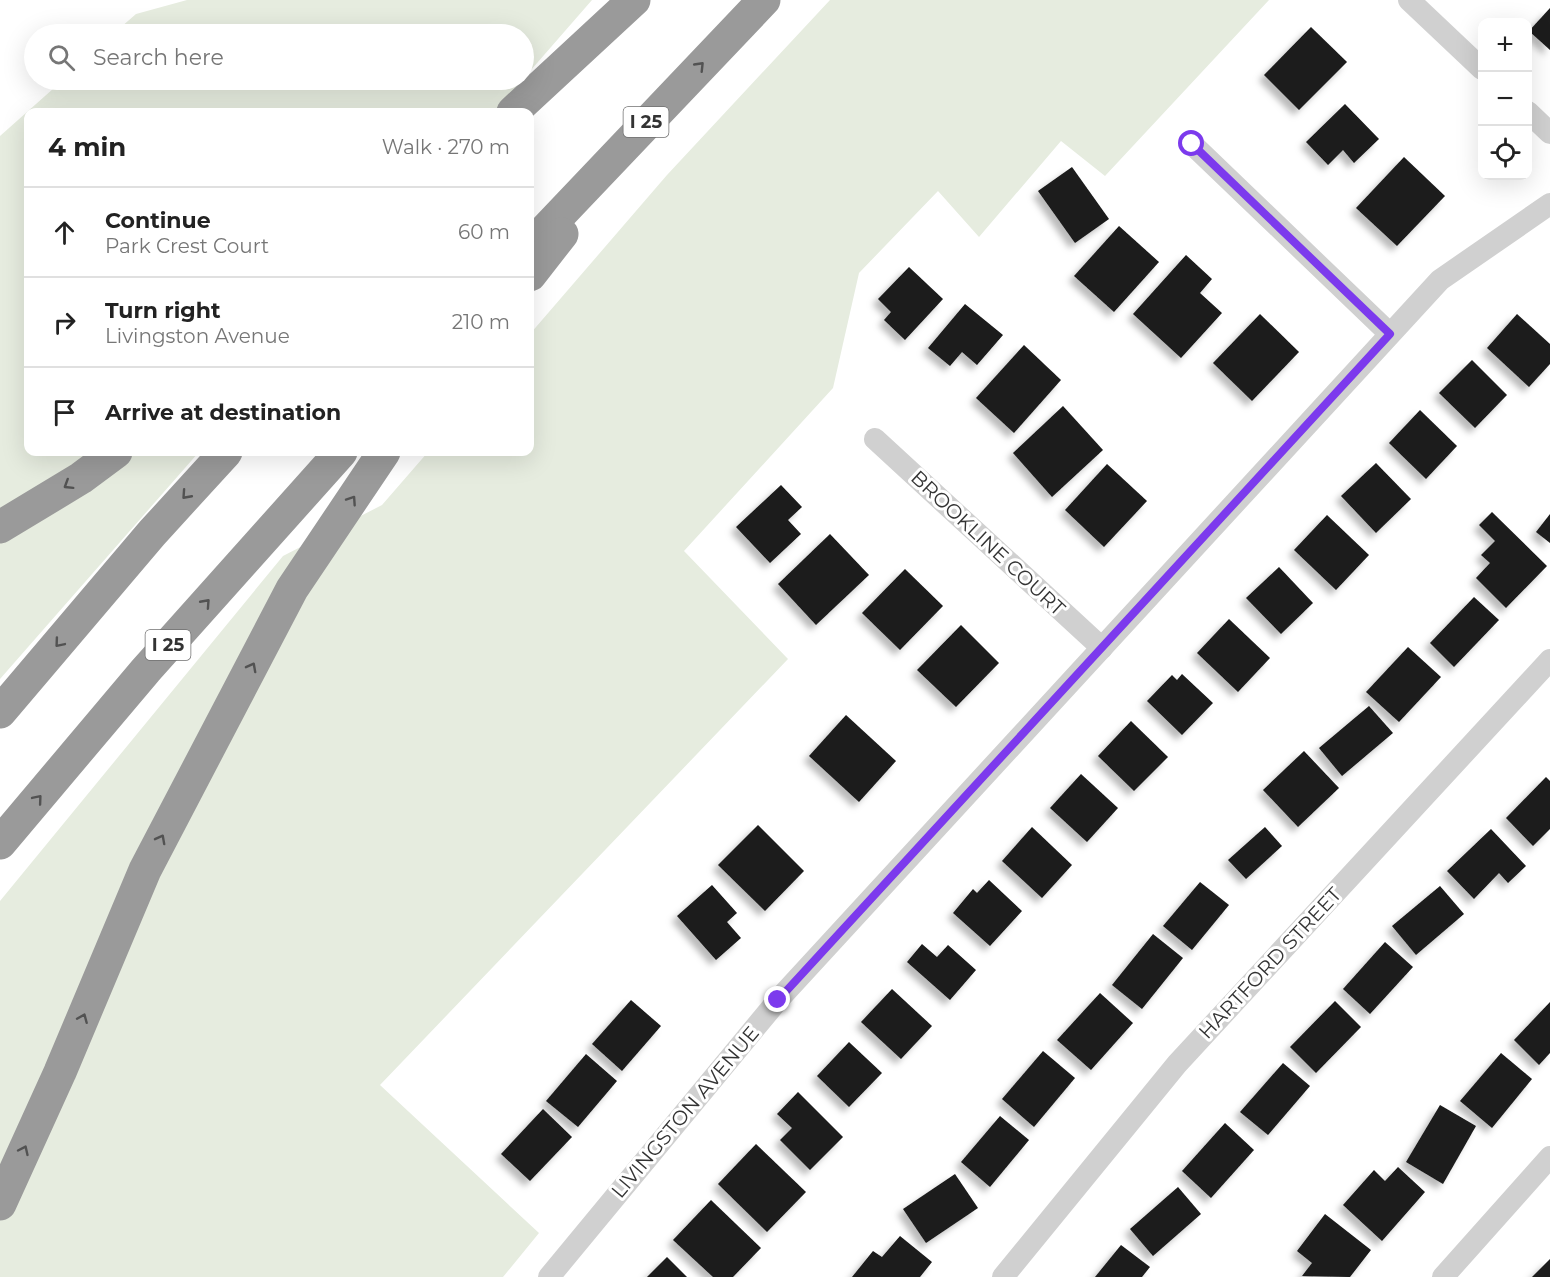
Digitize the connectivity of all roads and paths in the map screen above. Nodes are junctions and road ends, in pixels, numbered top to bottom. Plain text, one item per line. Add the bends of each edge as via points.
1 (635, 0) edge
2 (764, 0) edge
3 (1409, 0) edge
4 (1478, 65) edge
5 (669, 99) junction
6 (517, 108) edge
7 (534, 112) edge
8 (1532, 117) edge
9 (1550, 133) edge
10 (1192, 144) dead end
11 (1550, 204) edge
12 (534, 242) edge
13 (534, 269) edge
14 (1390, 334) junction
15 (875, 439) dead end
16 (111, 456) edge
17 (222, 456) edge
18 (337, 456) edge
19 (381, 456) edge
20 (0, 527) edge
21 (1102, 648) junction
22 (1550, 660) edge
23 (0, 712) edge
24 (0, 843) edge
25 (1550, 1157) edge
26 (0, 1204) edge
27 (549, 1277) edge
28 (1003, 1277) edge
29 (1443, 1277) edge

1 - 6 highway
1 - 7 highway
5 -> 2 highway, I 25
3 - 4 street
5 - 12 highway, I 25
5 - 13 highway
8 - 9 street
10 - 14 street
11 - 14 street, LIVINGSTON AVENUE via 1440,280
14 - 21 street, LIVINGSTON AVENUE
15 - 21 street, BROOKLINE COURT
16 -> 20 highway
17 -> 23 highway
24 -> 18 highway, I 25 via 146,670
26 -> 19 highway via 145,870 292,589
21 - 27 street, LIVINGSTON AVENUE via 778,1000
22 - 28 street, HARTFORD STREET via 1176,1064
25 - 29 street

